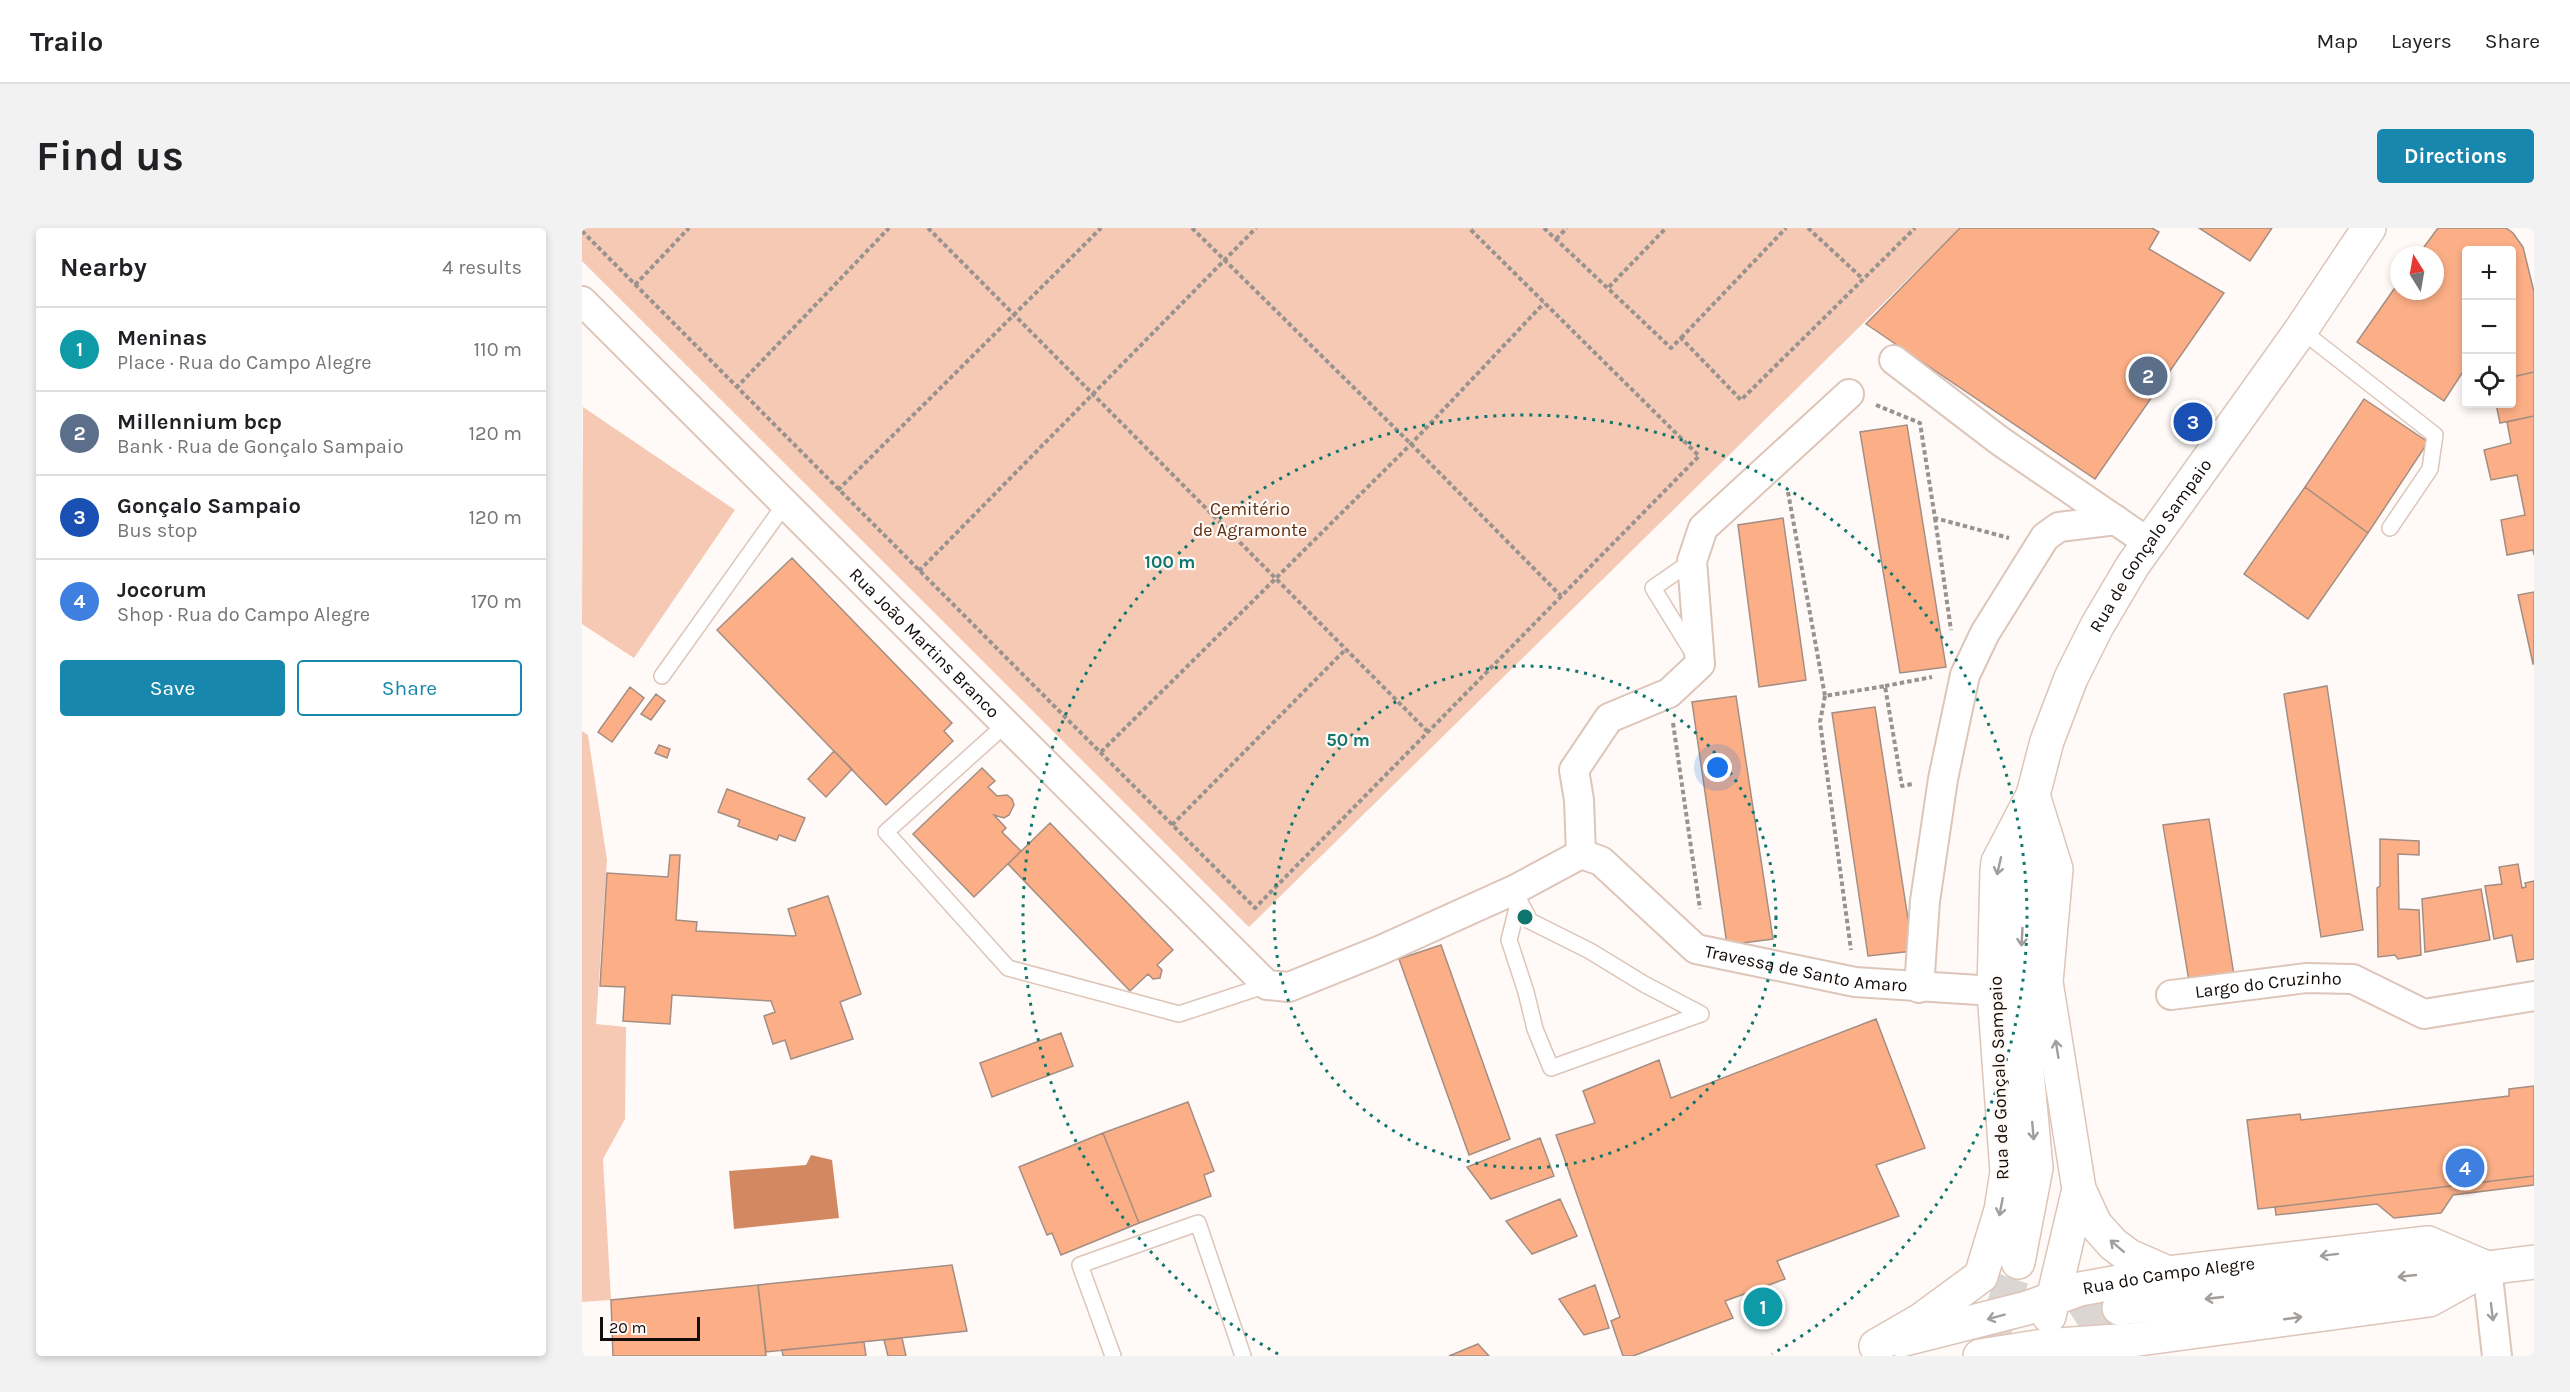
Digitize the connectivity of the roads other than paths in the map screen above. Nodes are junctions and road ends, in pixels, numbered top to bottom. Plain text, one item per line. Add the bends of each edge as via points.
1 (2369, 228) edge
2 (582, 301) edge
3 (2301, 330) junction
4 (1894, 360) dead end
5 (1849, 394) road end
6 (785, 504) junction
7 (2116, 520) junction
8 (2390, 528) dead end
9 (2149, 543) junction
10 (1692, 561) junction
11 (1700, 664) junction
12 (662, 676) dead end
13 (1006, 724) junction
14 (2033, 795) junction
15 (1581, 854) junction
16 (1517, 894) junction
17 (1267, 985) junction
18 (1919, 987) junction
19 (1994, 991) junction
20 (2171, 995) dead end
21 (2534, 996) edge
22 (2079, 1189) junction
23 (2018, 1262) tunnel mouth
24 (2534, 1262) edge
25 (2487, 1268) junction
26 (2168, 1273) junction
27 (2052, 1301) junction
28 (2119, 1308) tunnel mouth
29 (2131, 1340) junction
30 (1866, 1351) edge
31 (2043, 1351) edge
32 (1113, 1356) edge
33 (1243, 1356) edge
34 (1980, 1356) edge
35 (2095, 1356) edge
36 (2497, 1356) edge

1 - 3 main road, Rua de Gonçalo Sampaio
2 - 6 street, Rua João Martins Branco
3 - 8 lane via 2435,435 2430,469
3 - 9 main road, Rua de Gonçalo Sampaio
4 - 7 street via 2000,441
5 - 10 street via 1703,528
6 - 12 lane
6 - 13 street, Rua João Martins Branco
7 - 9 street
7 - 18 street via 2059,527 2045,537 1985,633 1965,675 1943,779 1925,901
9 - 14 main road, Rua de Gonçalo Sampaio via 2097,626 2071,678 2047,741
10 - 11 street
10 - 11 lane via 1653,588
11 - 15 street via 1670,693 1609,718 1574,770 1580,800
13 - 17 street, Rua João Martins Branco
13 - 17 lane via 886,832 1008,968 1179,1014
14 -> 19 main road, Rua de Gonçalo Sampaio via 1998,862
22 -> 14 main road via 2046,982 2056,869
14 -> 23 main road via 2019,985 2036,1168
15 - 16 street
15 - 18 street, Travessa de Santo Amaro via 1601,861 1696,949 1855,982
16 - 16 lane via 1509,940 1535,1029 1551,1068 1701,1014 1530,921
16 - 17 street via 1289,987
18 - 19 street, Travessa de Santo Amaro
19 -> 30 main road, Rua de Gonçalo Sampaio via 2007,1172 1988,1260 1981,1275 1921,1320
20 - 21 street, Largo do Cruzinho via 2306,978 2353,979 2424,1014
26 -> 22 main road via 2129,1256 2113,1244 2095,1224
22 - 27 main road
24 - 25 main road
25 -> 26 main road, Rua do Campo Alegre via 2428,1243
25 -> 28 main road
29 -> 25 main road via 2429,1300
25 -> 36 street
26 - 27 main road, Rua do Campo Alegre via 2080,1289
27 -> 30 main road, Rua do Campo Alegre
27 - 31 main road
29 - 31 main road
29 - 35 main road
31 - 34 main road
32 - 33 lane via 1080,1265 1198,1223

